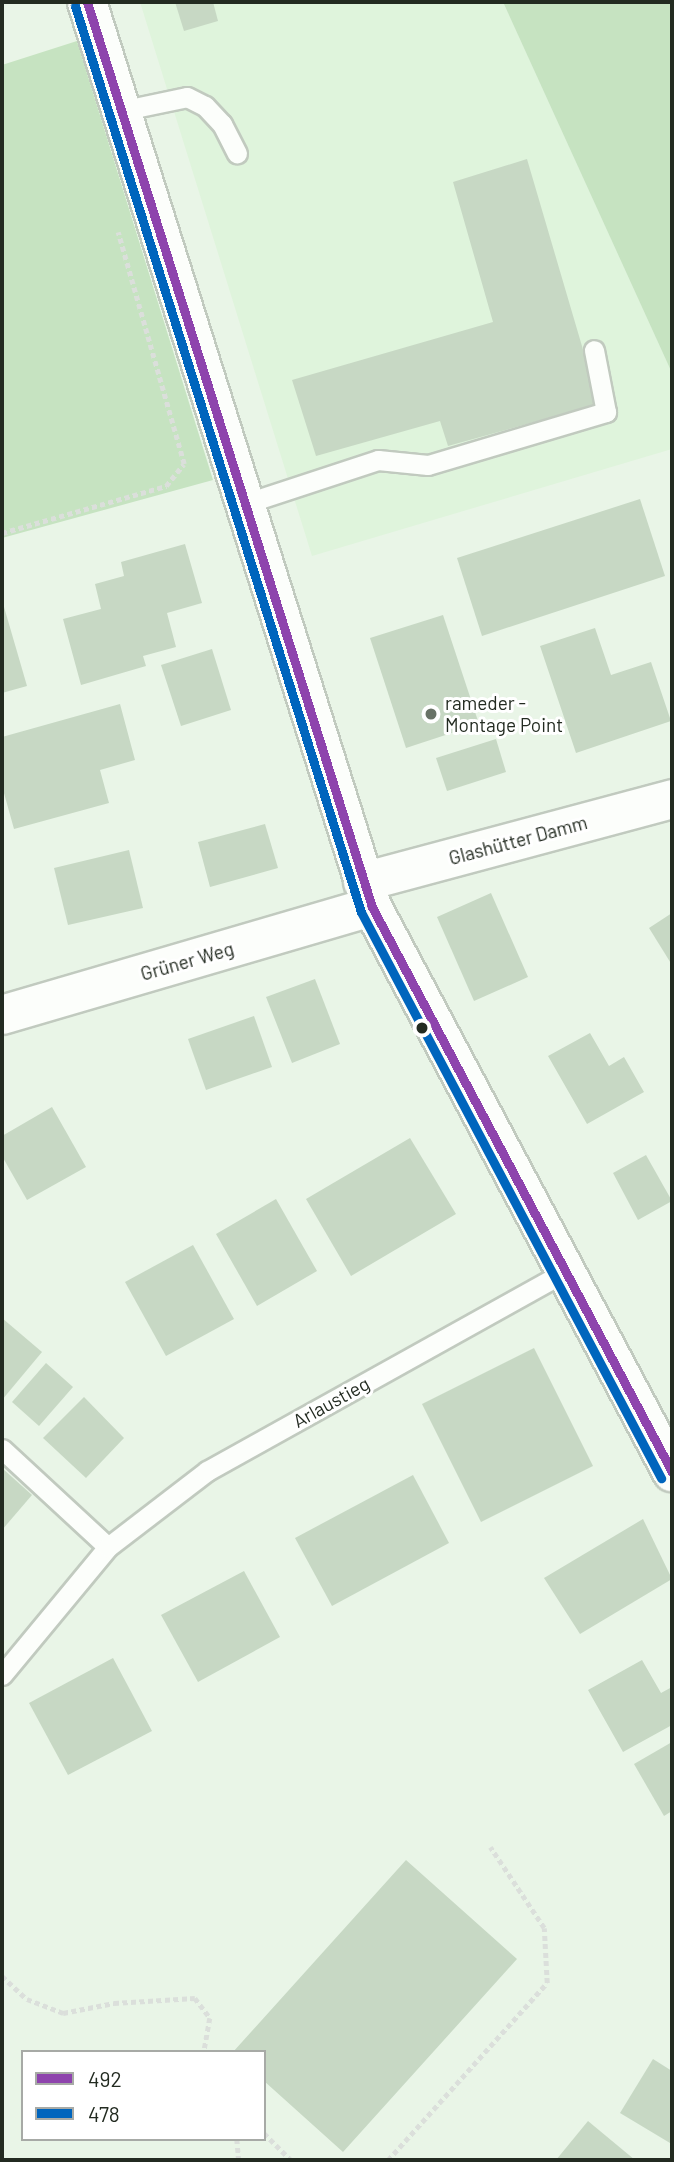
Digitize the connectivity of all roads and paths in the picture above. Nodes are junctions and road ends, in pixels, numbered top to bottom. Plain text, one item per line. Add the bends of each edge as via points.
1 (88, 2) edge
2 (120, 111) junction
3 (237, 153) dead end
4 (115, 222) dead end
5 (594, 350) dead end
6 (244, 504) junction
7 (2, 533) edge
8 (672, 799) edge
9 (368, 894) junction
10 (2, 1015) edge
11 (564, 1272) junction
12 (2, 1449) edge
13 (672, 1472) edge
14 (108, 1547) junction
15 (2, 1675) edge
16 (491, 1847) dead end
17 (2, 1976) edge
18 (204, 2050) edge
19 (266, 2135) edge
20 (237, 2141) edge
21 (239, 2160) edge
22 (292, 2160) edge
23 (388, 2160) edge

1 - 2 street
2 - 3 lane via 187,97 205,106 222,124
2 - 6 street
4 - 7 path via 184,464 166,486
5 - 6 lane via 606,412 428,465 378,460
6 - 9 street
8 - 9 street, Glashütter Damm
9 - 10 street, Grüner Weg
9 - 11 street
11 - 13 street
11 - 14 lane, Arlaustieg via 207,1471
12 - 14 lane
14 - 15 lane, Arlaustieg
16 - 23 path via 544,1928 547,1983
17 - 18 path via 27,1999 63,2014 114,2003 195,1998 210,2018
19 - 22 path
20 - 21 path

